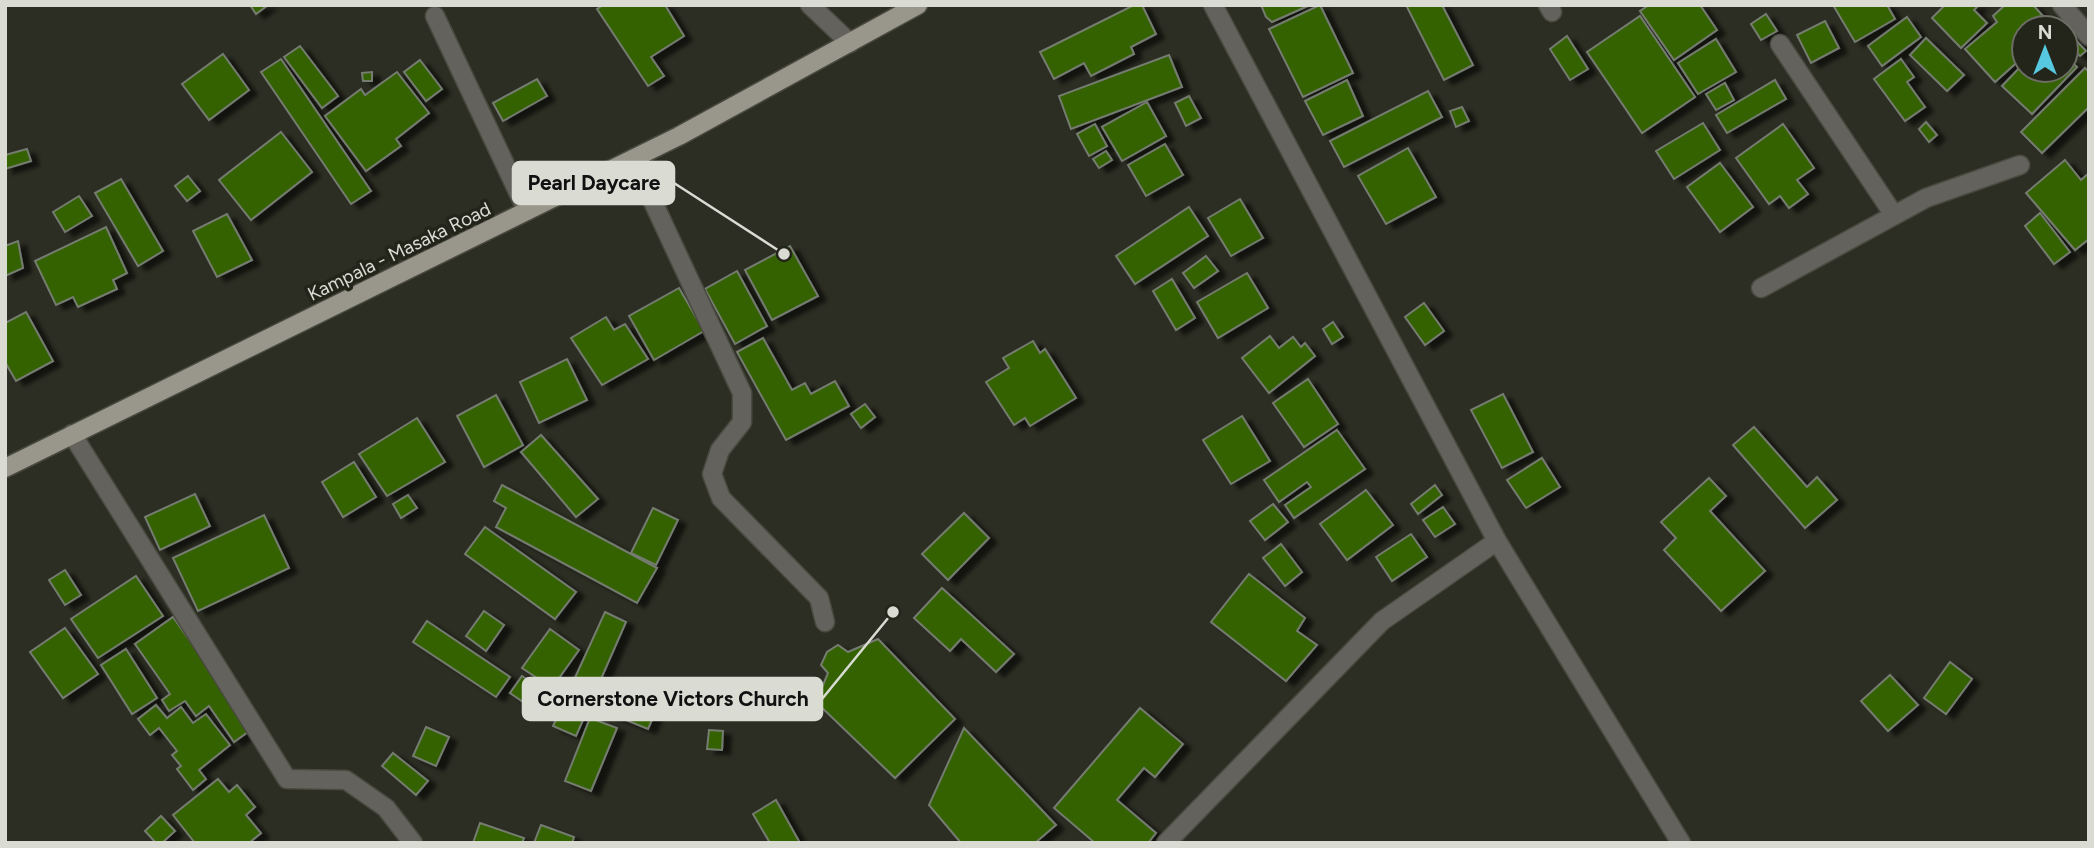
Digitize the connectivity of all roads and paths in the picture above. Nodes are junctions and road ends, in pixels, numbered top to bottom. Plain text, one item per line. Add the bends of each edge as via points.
1 (810, 5) edge
2 (918, 5) edge
3 (1213, 5) edge
4 (2062, 5) edge
5 (435, 16) dead end
6 (2089, 36) edge
7 (850, 43) junction
8 (1780, 44) dead end
9 (633, 159) junction
10 (2020, 165) dead end
11 (527, 211) junction
12 (1894, 215) junction
13 (1760, 288) dead end
14 (72, 434) junction
15 (5, 468) edge
16 (1497, 541) junction
17 (825, 622) dead end
18 (413, 843) edge
19 (1166, 843) edge
20 (1681, 843) edge

1 - 7 street
2 - 7 main road, Kampala - Masaka Road
3 - 16 street
4 - 6 street
5 - 11 street
7 - 9 main road, Kampala - Masaka Road
8 - 12 street
9 - 11 main road, Kampala - Masaka Road
9 - 17 street via 742,393 742,422 720,450 712,474 720,498 819,598
10 - 12 street via 1926,198
11 - 14 main road, Kampala - Masaka Road
12 - 13 street
14 - 15 main road, Kampala - Masaka Road
14 - 18 street via 287,779 346,780 386,808
16 - 19 street via 1382,621
16 - 20 street

